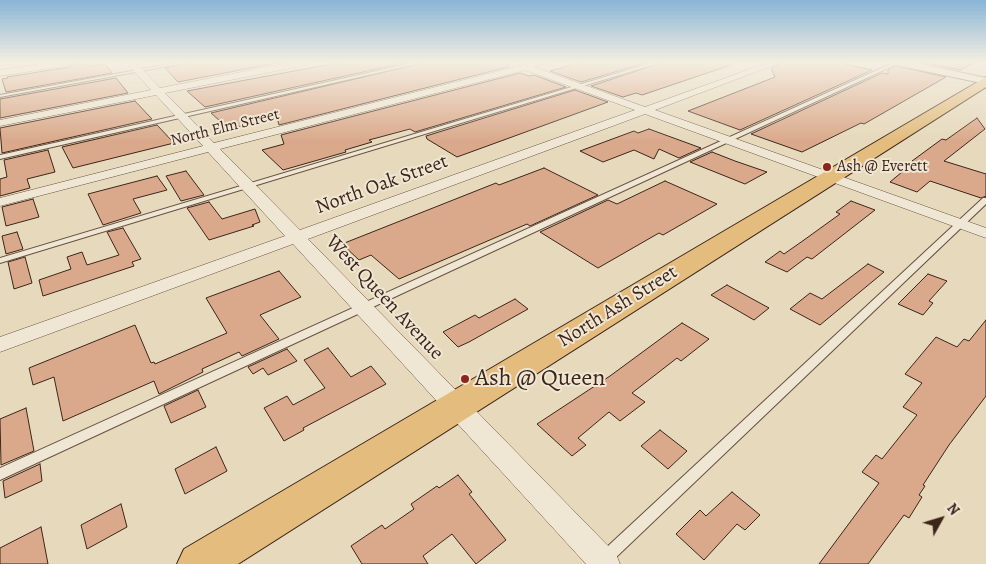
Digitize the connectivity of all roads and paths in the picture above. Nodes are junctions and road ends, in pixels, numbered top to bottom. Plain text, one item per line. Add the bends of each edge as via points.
1 (34, 88) edge
2 (156, 88) edge
3 (173, 88) edge
4 (305, 88) edge
5 (443, 88) edge
6 (572, 88) edge
7 (587, 88) edge
8 (707, 88) edge
9 (841, 88) edge
10 (974, 88) edge
11 (159, 91) junction
12 (0, 96) edge
13 (648, 110) junction
14 (181, 116) junction
15 (0, 123) edge
16 (730, 140) junction
17 (211, 148) junction
18 (0, 157) edge
19 (830, 177) junction
20 (248, 186) junction
21 (986, 200) edge
22 (0, 202) edge
23 (961, 224) junction
24 (986, 232) edge
25 (297, 238) junction
26 (0, 261) edge
27 (363, 308) junction
28 (0, 345) edge
29 (455, 406) junction
30 (0, 474) edge
31 (602, 563) edge
32 (199, 564) edge

1 - 12 lane
2 - 11 street, West Queen Avenue
3 - 11 street
4 - 14 lane
5 - 17 street, North Elm Street
6 - 20 lane
7 - 13 street
8 - 13 street, North Oak Street
9 - 16 lane
10 - 19 main road, North Ash Street
11 - 14 street, West Queen Avenue
11 - 15 street
13 - 16 street
13 - 25 street, North Oak Street
14 - 17 street, West Queen Avenue
14 - 18 lane
16 - 19 street
16 - 27 lane
17 - 20 street, West Queen Avenue
17 - 22 street, North Elm Street
19 - 23 street
19 - 29 main road, North Ash Street
20 - 25 street, West Queen Avenue
20 - 26 lane
21 - 23 lane
23 - 24 street
23 - 31 lane
25 - 27 street, West Queen Avenue
25 - 28 street, North Oak Street
27 - 29 street, West Queen Avenue
27 - 30 lane
29 - 31 street, West Queen Avenue
29 - 32 main road, North Ash Street

